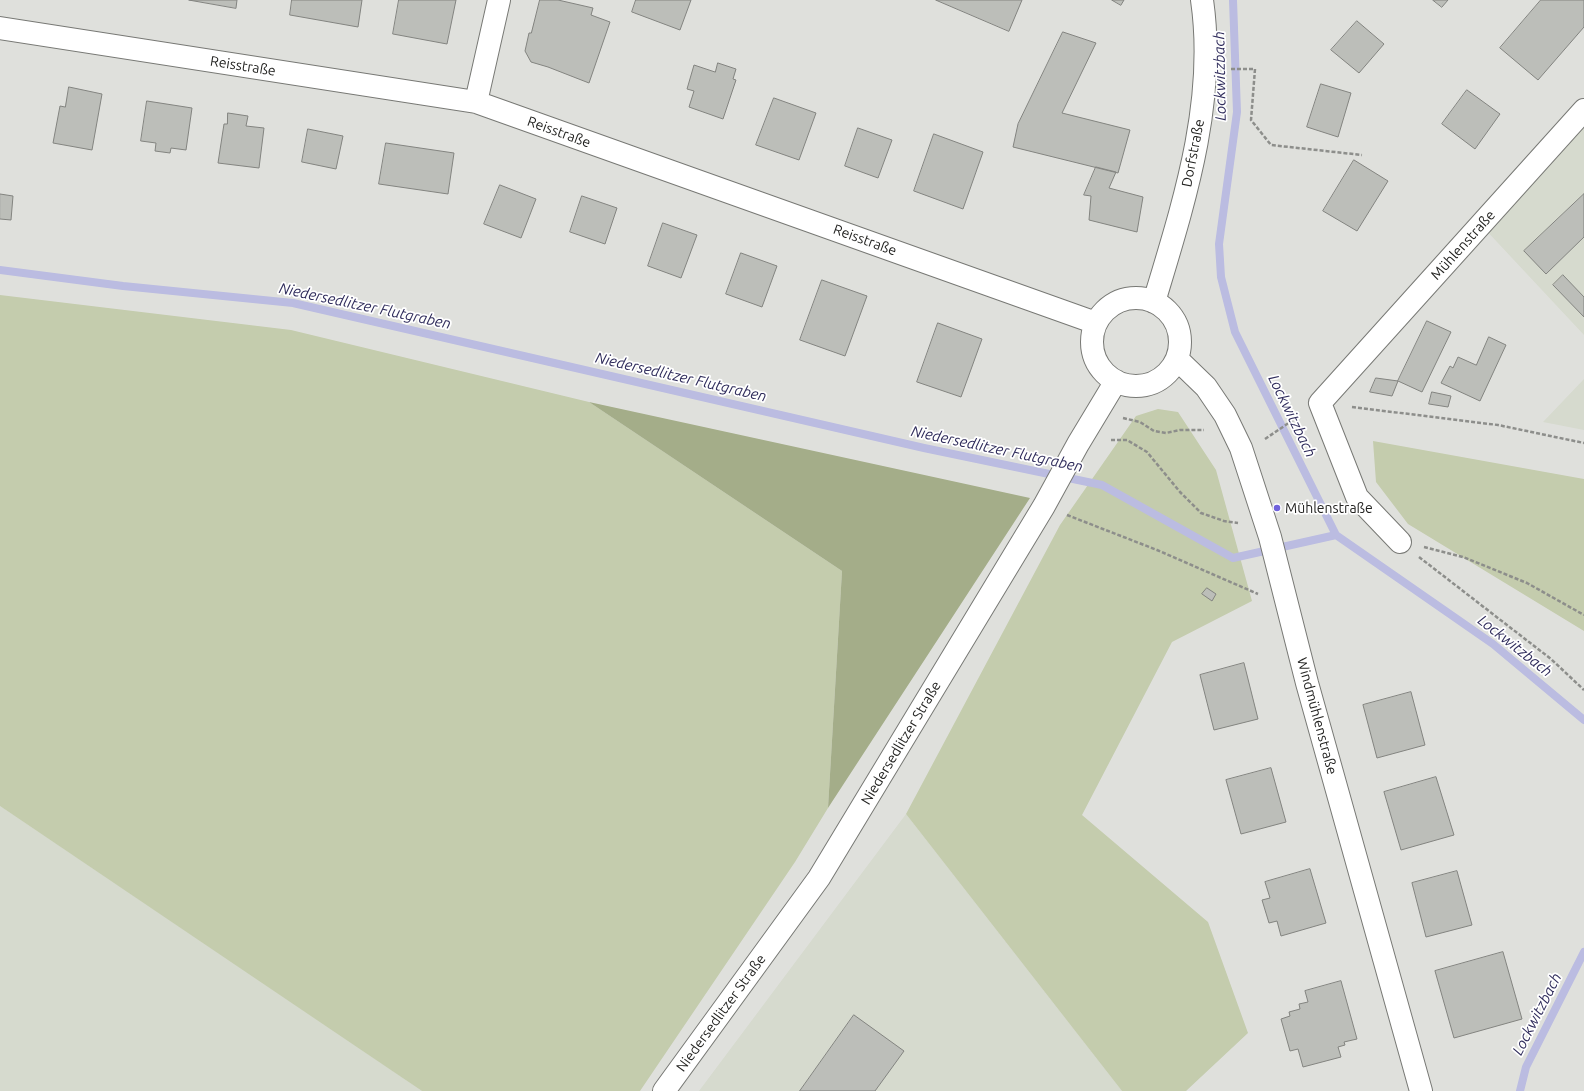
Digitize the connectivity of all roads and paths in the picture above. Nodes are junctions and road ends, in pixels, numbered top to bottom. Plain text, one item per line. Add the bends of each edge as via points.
1 (499, 0) edge
2 (1202, 0) edge
3 (0, 28) edge
4 (1229, 69) dead end
5 (476, 102) junction
6 (1584, 110) edge
7 (1362, 155) dead end
8 (1154, 302) junction
9 (1096, 322) junction
10 (1177, 359) junction
11 (1116, 381) junction
12 (1320, 403) junction
13 (1092, 419) junction
14 (1294, 419) dead end
15 (1206, 430) dead end
16 (1268, 438) dead end
17 (1079, 441) junction
18 (1584, 443) edge
19 (1048, 499) junction
20 (1269, 533) junction
21 (1400, 542) junction
22 (1287, 604) junction
23 (1584, 615) edge
24 (1584, 690) edge
25 (664, 1091) edge
26 (1421, 1091) edge

1 - 5 street
2 - 8 street, Dorfstraße via 1206,27 1206,66 1201,114 1184,200
3 - 5 street, Reisstraße
4 - 7 path via 1255,69 1251,120 1272,145
5 - 9 street, Reisstraße
6 - 12 street, Mühlenstraße
8 - 9 street via 1128,298 1104,311
8 - 10 street via 1166,309 1179,332 1180,346
9 - 11 street via 1092,344 1094,356 1103,370
10 - 11 street via 1169,371 1158,380 1144,385 1129,386
10 - 20 street, Windmühlenstraße via 1206,386 1225,415 1241,448
11 - 13 street, Niedersedlitzer Straße
12 - 18 path via 1498,425
12 - 21 street via 1357,497
13 - 15 path via 1126,418 1140,422 1154,431 1166,433
13 - 17 street, Niedersedlitzer Straße
14 - 16 path
17 - 19 street, Niedersedlitzer Straße
17 - 20 path via 1127,440 1147,452 1201,513
19 - 22 path via 1238,586
19 - 25 street, Niedersedlitzer Straße via 819,878
20 - 22 street, Windmühlenstraße
21 - 23 path via 1463,557 1527,583
21 - 24 path via 1551,659
22 - 26 street, Windmühlenstraße

